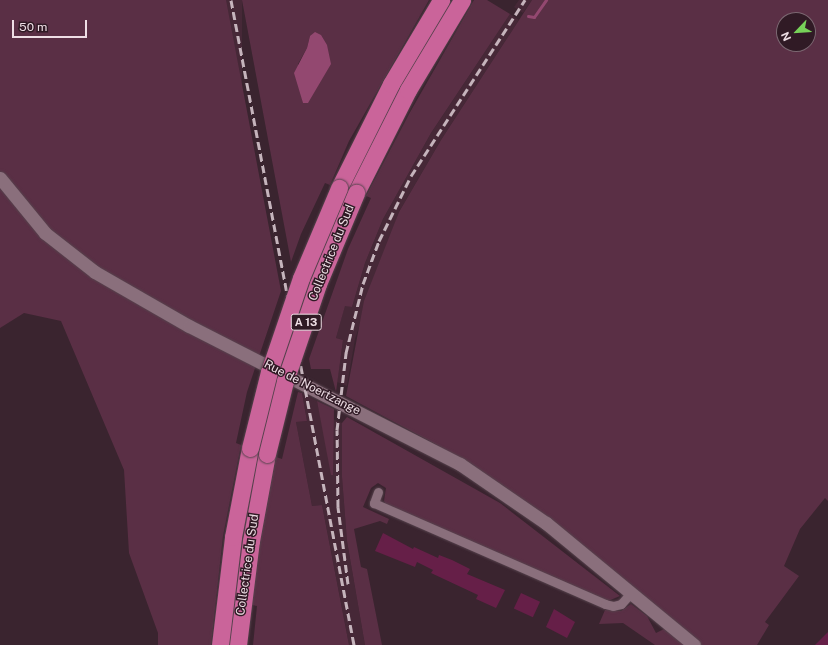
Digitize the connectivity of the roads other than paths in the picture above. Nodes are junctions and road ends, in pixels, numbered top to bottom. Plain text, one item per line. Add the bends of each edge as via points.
1 (441, 0) edge
2 (462, 0) edge
3 (0, 178) edge
4 (378, 492) dead end
5 (631, 593) junction
6 (220, 645) edge
7 (238, 645) edge
8 (694, 645) edge

1 - 6 highway, Collectrice du Sud / A 13, bridge via 391,84 339,188 301,278 269,372 250,448 233,537
2 - 7 highway, Collectrice du Sud / A 13, bridge via 408,90 356,193 313,299 286,381 267,454 251,541
3 - 5 main road, Rue de Noertzange via 45,233 95,272 189,326 460,464 546,523
4 - 5 street via 374,503 605,604 621,604
5 - 8 main road, Rue de Noertzange

